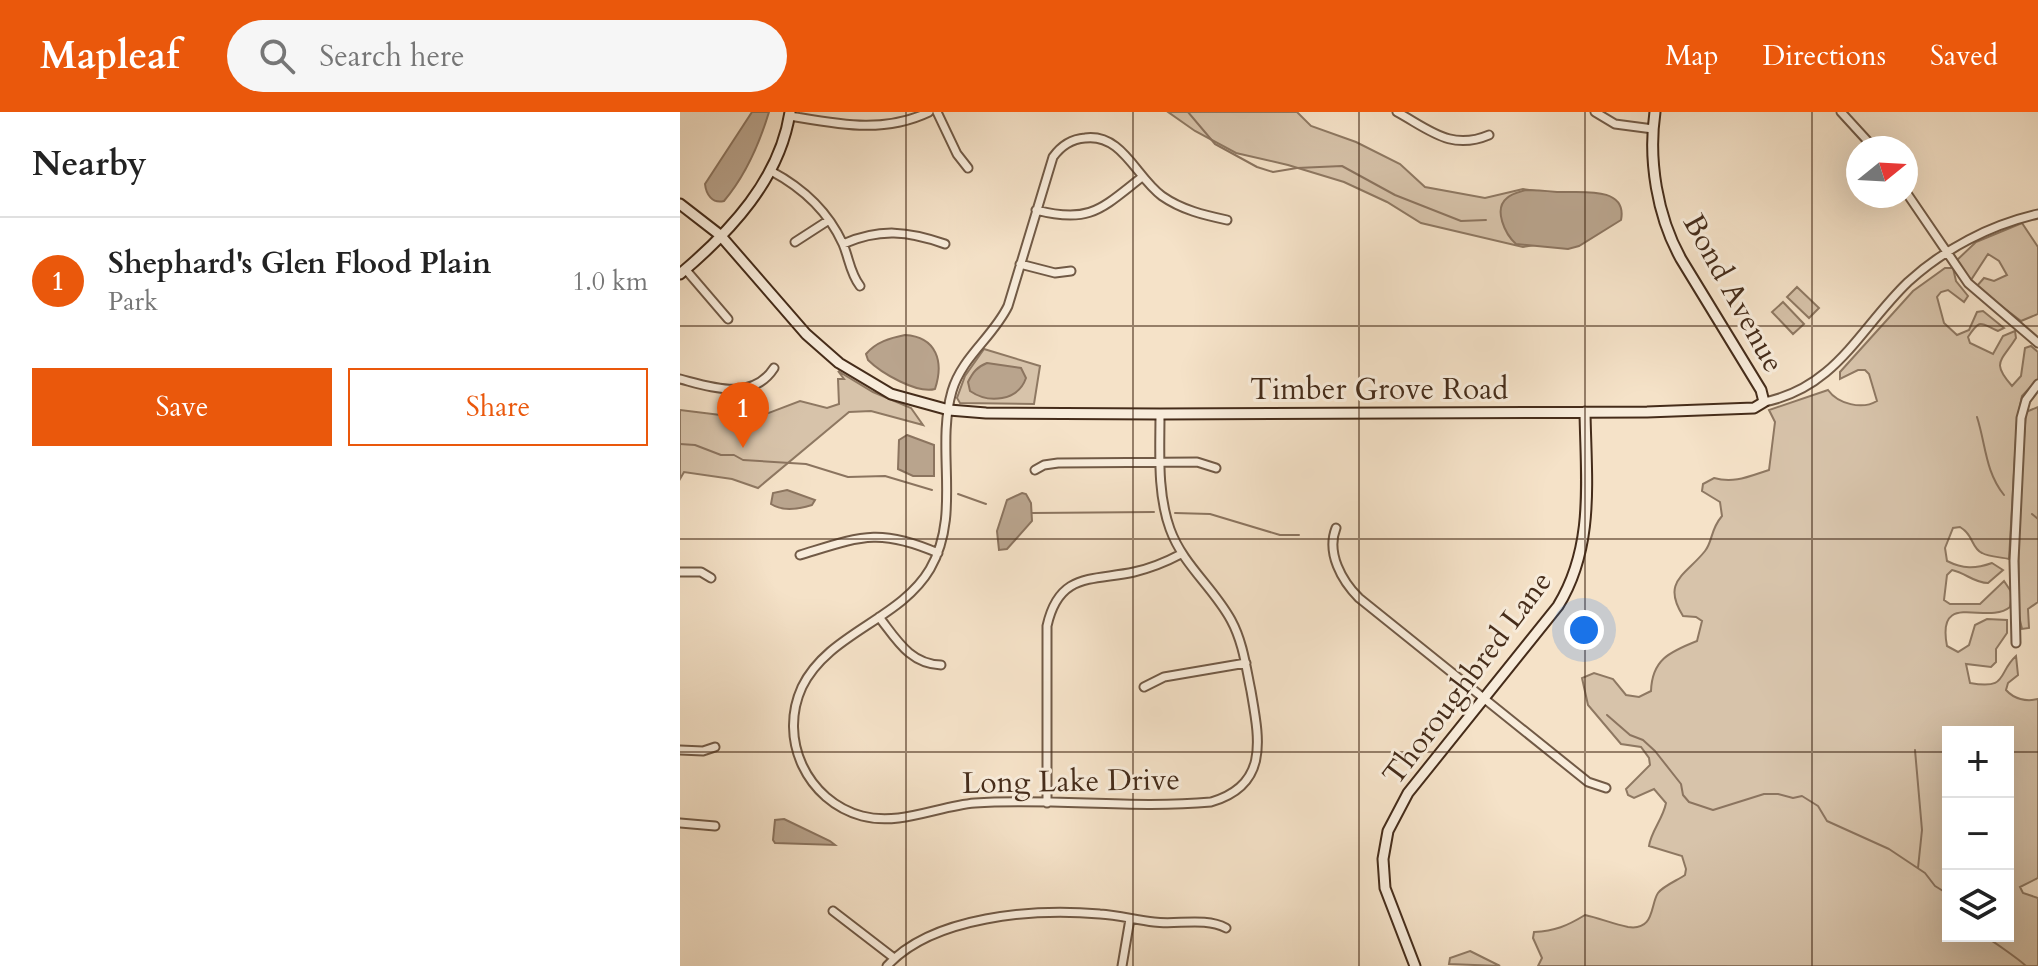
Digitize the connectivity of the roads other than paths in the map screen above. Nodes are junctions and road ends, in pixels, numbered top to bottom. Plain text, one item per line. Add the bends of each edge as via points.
1 (929, 112) edge
2 (937, 112) edge
3 (1397, 112) edge
4 (1418, 112) edge
5 (1595, 112) edge
6 (1655, 112) edge
7 (1841, 112) edge
8 (790, 114) edge
9 (1413, 121) junction
10 (1653, 129) junction
11 (1489, 135) dead end
12 (1863, 136) edge
13 (968, 168) dead end
14 (771, 171) junction
15 (1142, 177) junction
16 (680, 204) edge
17 (1916, 208) edge
18 (1036, 210) junction
19 (2038, 214) edge
20 (829, 220) junction
21 (1227, 220) dead end
22 (720, 235) junction
23 (795, 242) dead end
24 (843, 244) junction
25 (945, 244) dead end
26 (1946, 253) junction
27 (1020, 264) junction
28 (1071, 271) dead end
29 (683, 272) edge
30 (860, 286) dead end
31 (728, 319) dead end
32 (2038, 343) edge
33 (774, 368) dead end
34 (680, 379) edge
35 (2038, 384) edge
36 (1764, 402) junction
37 (949, 410) junction
38 (1585, 412) junction
39 (1160, 414) junction
40 (1160, 463) junction
41 (1216, 468) dead end
42 (1035, 470) dead end
43 (1336, 528) dead end
44 (938, 553) junction
45 (1181, 554) junction
46 (800, 555) dead end
47 (680, 572) edge
48 (711, 578) dead end
49 (879, 617) junction
50 (2016, 643) dead end
51 (1246, 663) junction
52 (941, 665) dead end
53 (1144, 687) dead end
54 (1484, 698) junction
55 (715, 747) dead end
56 (680, 750) edge
57 (1606, 788) dead end
58 (1047, 803) junction
59 (680, 823) edge
60 (715, 826) dead end
61 (833, 911) dead end
62 (1130, 919) junction
63 (1226, 928) dead end
64 (894, 958) junction
65 (887, 966) edge
66 (1122, 966) edge
67 (1415, 966) edge

1 - 8 street via 900,123 864,127
2 - 13 street
3 - 9 street
4 - 9 street
5 - 10 street via 1615,124
6 - 10 street, Bond Avenue
7 - 12 street
8 - 14 street
9 - 11 street via 1453,141
10 - 36 street, Bond Avenue via 1658,191 1671,239
14 - 20 street via 809,196
14 - 22 street
15 - 18 street via 1089,214 1069,217
15 - 18 street, Long Lake Drive via 1109,142 1078,139 1053,157
15 - 21 street, Long Lake Drive via 1179,206
16 - 22 street, Timber Grove Road
17 - 26 street
18 - 27 street, Long Lake Drive
19 - 26 street, Timber Grove Road via 1992,229
20 - 23 street
20 - 24 street
22 - 29 street
22 - 37 street, Timber Grove Road via 806,334 839,363 891,394
24 - 25 street via 892,232
24 - 30 street
26 - 32 street via 1968,283
26 - 36 street, Timber Grove Road via 1908,282 1834,367 1795,393
27 - 28 street via 1055,273
27 - 37 street, Long Lake Drive via 1003,315 960,371
29 - 31 street
33 - 34 street via 760,382 735,390
35 - 50 street via 2021,418
36 - 38 street, Timber Grove Road via 1743,410
37 - 39 street, Timber Grove Road
37 - 44 street, Long Lake Drive via 947,513
38 - 39 street, Timber Grove Road
38 - 54 street, Thoroughbred Lane via 1585,530 1577,568 1558,606
39 - 40 street, Long Lake Drive
40 - 41 street via 1197,462
40 - 42 street via 1058,463
40 - 45 street, Long Lake Drive via 1165,511
43 - 54 street via 1332,540 1337,564 1354,592
44 - 46 street via 879,536
44 - 49 street, Long Lake Drive via 916,588
45 - 51 street, Long Lake Drive via 1229,616
45 - 58 street via 1145,569 1086,578 1057,601 1047,626
47 - 48 street
49 - 52 street via 909,654 922,663
49 - 58 street, Long Lake Drive via 820,662 798,698 793,723 796,750 819,792 851,812 884,819 969,804
51 - 53 street via 1164,677
51 - 58 street, Long Lake Drive via 1259,751 1247,780 1232,794 1199,803
54 - 57 street via 1588,782
54 - 67 street, Thoroughbred Lane via 1408,793 1388,831 1385,888
55 - 56 street
59 - 60 street
61 - 64 street
62 - 63 street
62 - 64 street via 1047,913 965,923 932,933
62 - 66 street
64 - 65 street

